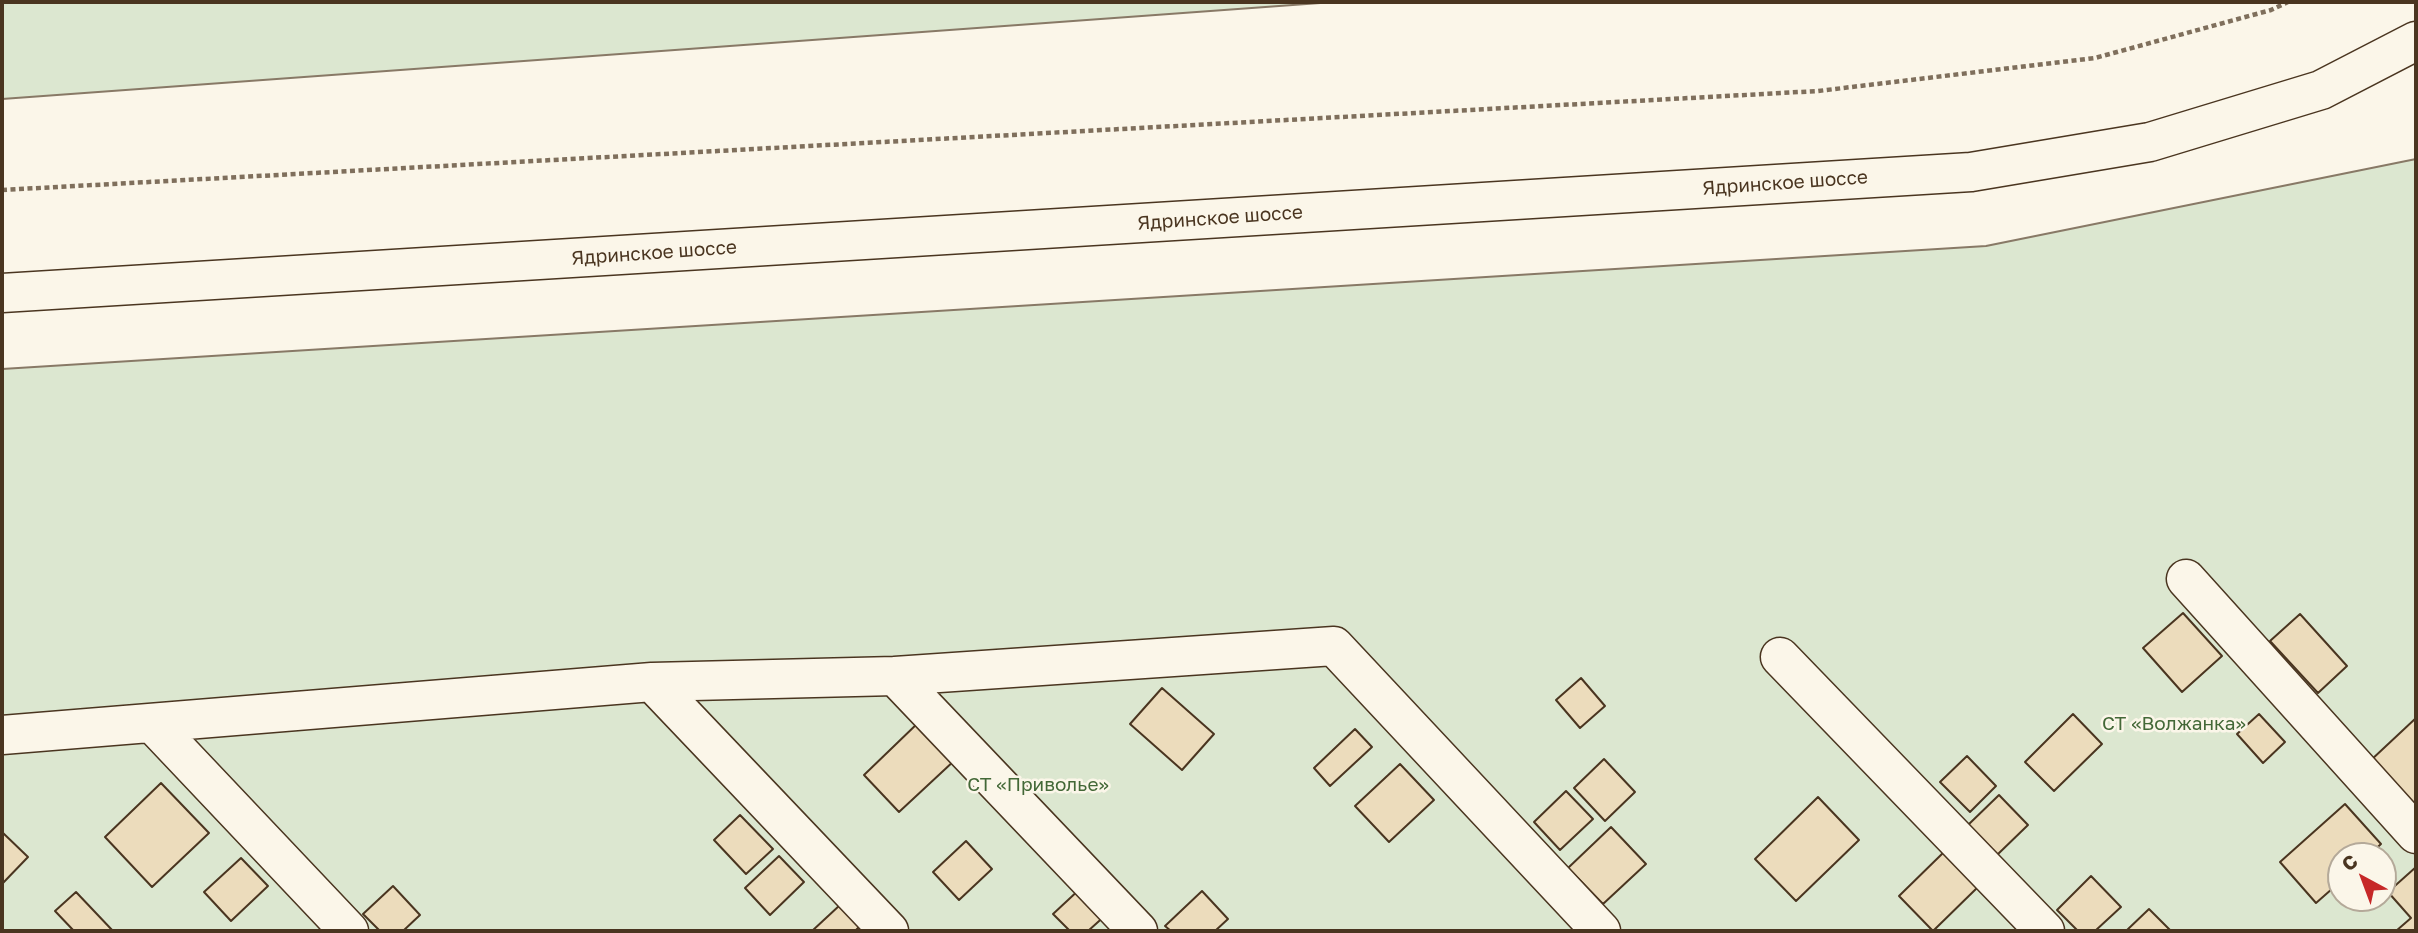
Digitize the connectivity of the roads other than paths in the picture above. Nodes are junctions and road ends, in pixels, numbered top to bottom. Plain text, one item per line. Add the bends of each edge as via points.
1 (2416, 41) edge
2 (2, 293) edge
3 (2186, 579) dead end
4 (1780, 657) dead end
5 (895, 676) junction
6 (652, 682) junction
7 (153, 724) junction
8 (2, 735) edge
9 (2416, 834) edge
10 (349, 931) edge
11 (889, 931) edge
12 (1138, 931) edge
13 (1601, 931) edge
14 (2045, 931) edge

1 - 2 main road, Ядринское шоссе via 2321,90 2150,142 1971,172
3 - 9 main road
4 - 14 main road
5 - 6 main road
5 - 12 main road
5 - 13 main road via 1334,646
6 - 7 main road
6 - 11 main road
7 - 8 main road
7 - 10 main road

